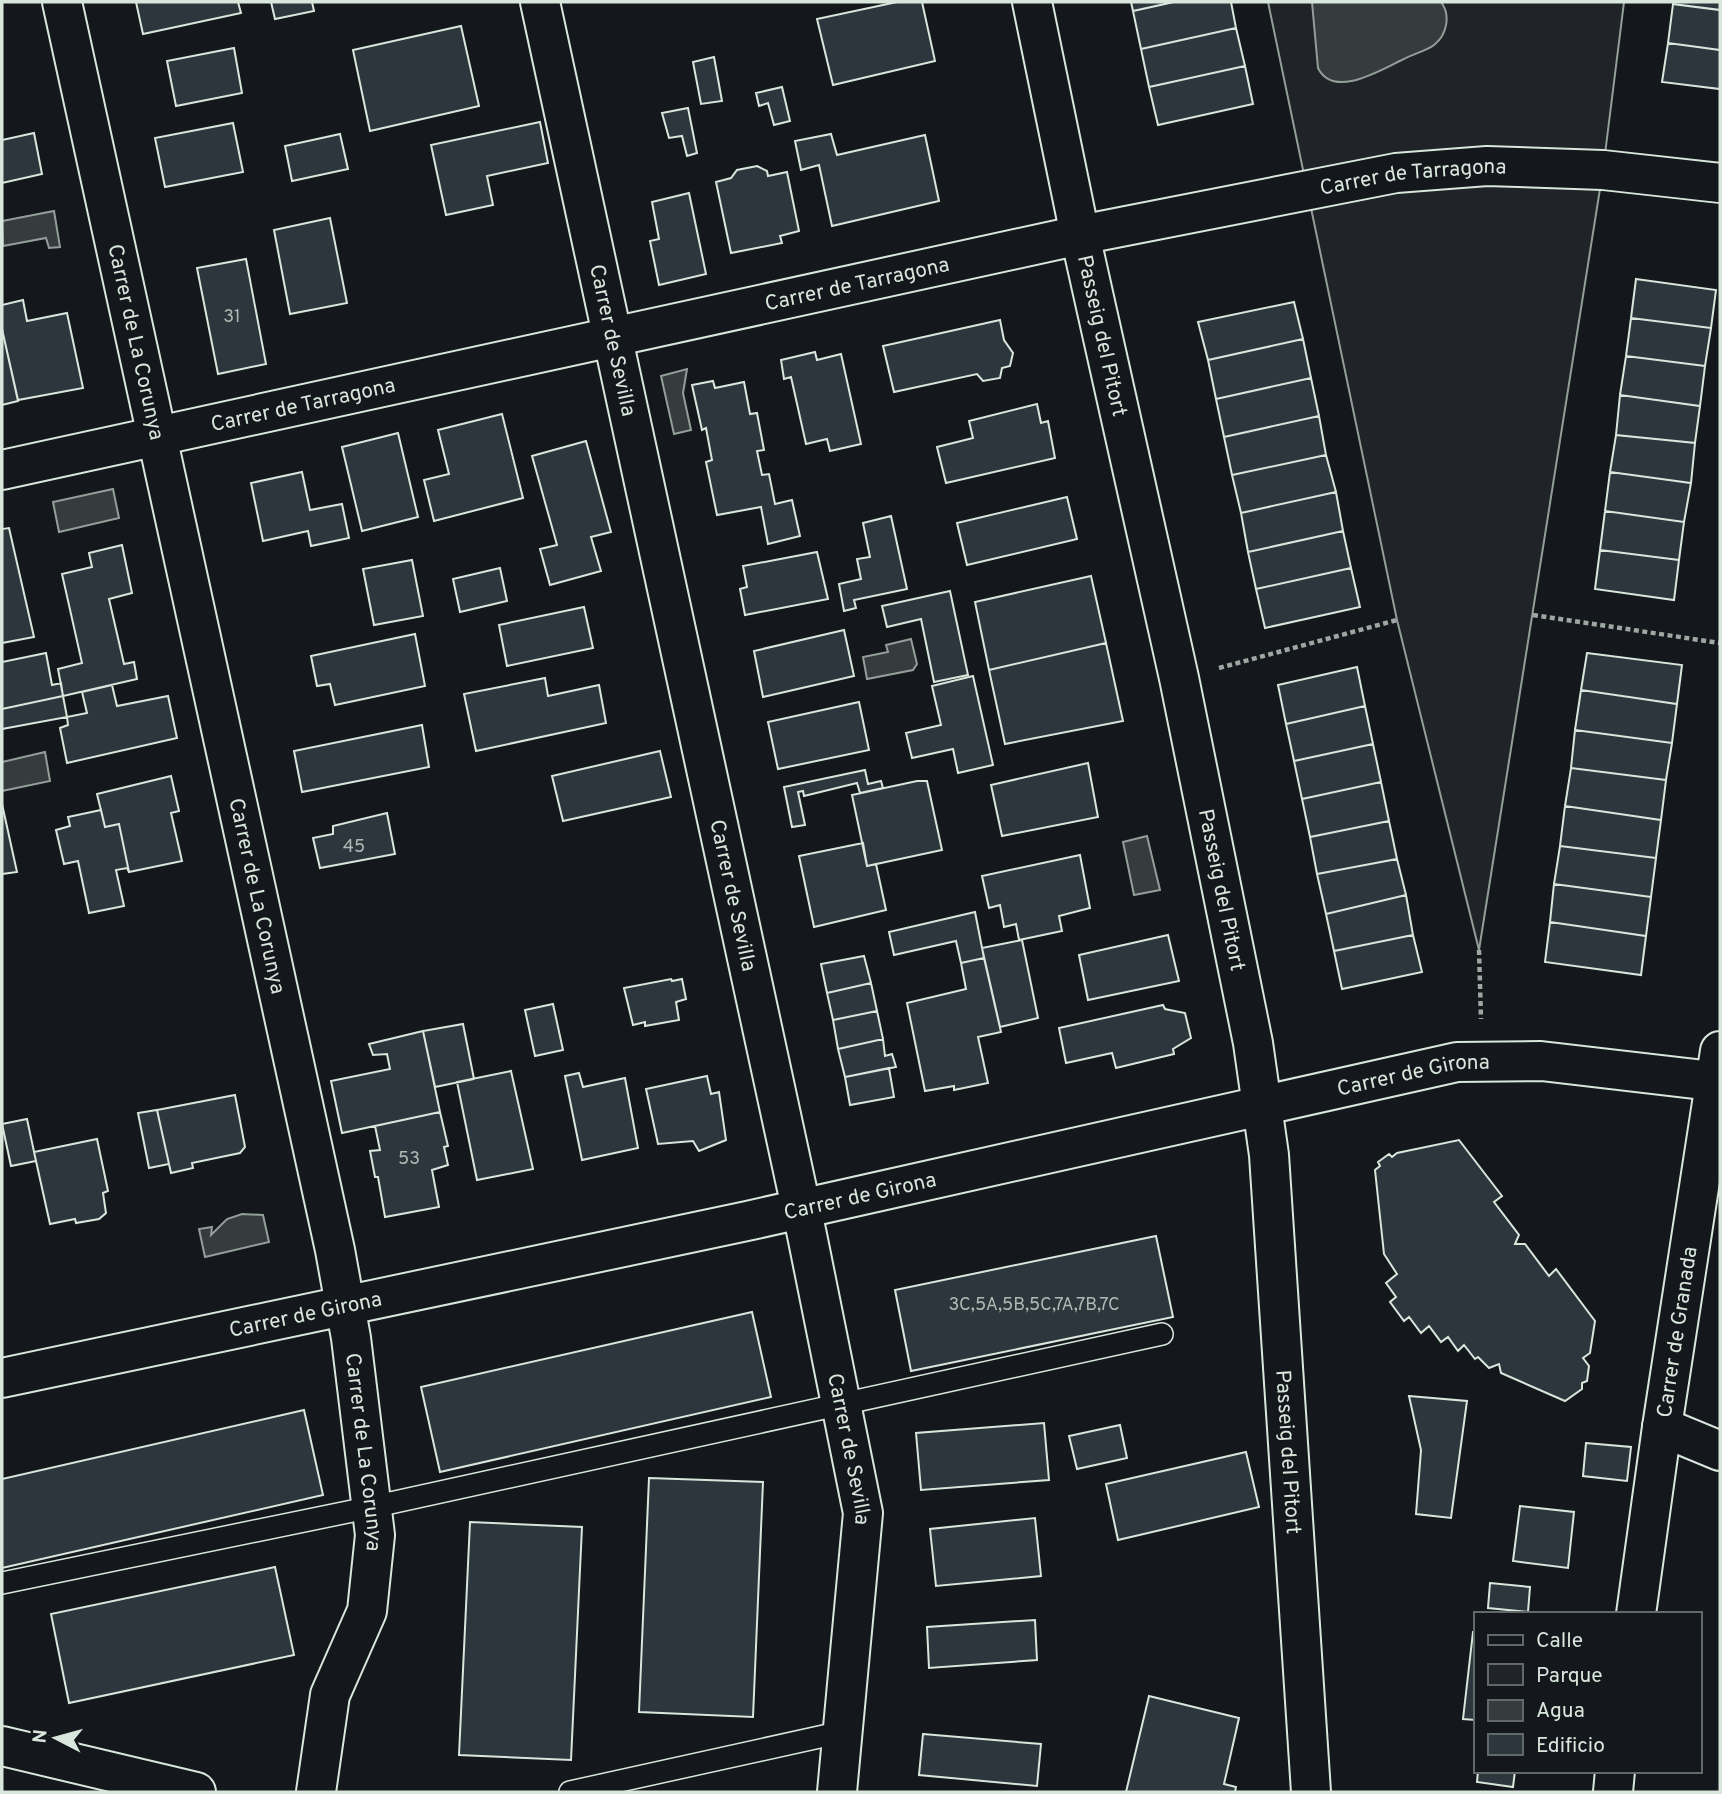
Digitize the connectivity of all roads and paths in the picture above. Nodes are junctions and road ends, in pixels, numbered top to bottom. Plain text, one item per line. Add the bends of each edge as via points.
1 (62, 2) edge
2 (540, 2) edge
3 (1032, 2) edge
4 (1720, 183) edge
5 (1080, 235) junction
6 (614, 338) junction
7 (156, 436) junction
8 (2, 470) edge
9 (1534, 615) dead end
10 (1397, 620) dead end
11 (1720, 642) edge
12 (1179, 678) junction
13 (1479, 950) dead end
14 (1482, 1060) junction
15 (1719, 1072) edge
16 (1260, 1105) junction
17 (801, 1209) junction
18 (344, 1307) junction
19 (1162, 1334) dead end
20 (2, 1378) edge
21 (841, 1405) junction
22 (1662, 1427) junction
23 (1720, 1451) edge
24 (372, 1507) junction
25 (2, 1583) edge
26 (1636, 1612) edge
27 (842, 1732) junction
28 (2, 1746) edge
29 (1615, 1773) edge
30 (196, 1792) edge
31 (316, 1792) edge
32 (570, 1792) edge
33 (837, 1792) edge
34 (1311, 1792) edge
35 (1613, 1792) edge

1 - 7 street, Carrer de La Corunya
2 - 6 street, Carrer de Sevilla
3 - 5 street, Passeig del Pitort
4 - 5 street, Carrer de Tarragona via 1603,170 1487,166 1396,173
5 - 6 street, Carrer de Tarragona
5 - 12 street, Passeig del Pitort
6 - 7 street, Carrer de Tarragona
6 - 17 street, Carrer de Sevilla
7 - 8 street, Carrer de Tarragona
7 - 18 street, Carrer de La Corunya
9 - 11 path
10 - 12 path
12 - 16 street, Passeig del Pitort via 1253,1043
13 - 14 path
14 - 15 street, Carrer de Girona
14 - 16 street, Carrer de Girona
15 - 22 street, Carrer de Granada
16 - 17 street, Carrer de Girona
16 - 34 street, Passeig del Pitort via 1269,1155
17 - 18 street, Carrer de Girona
17 - 21 street, Carrer de Sevilla
18 - 20 street, Carrer de Girona
18 - 24 street, Carrer de La Corunya
19 - 21 lane
21 - 24 lane
21 - 27 street, Carrer de Sevilla via 863,1513
22 - 23 street
22 - 26 street, Carrer de Granada
24 - 25 lane
24 - 31 street, Carrer de La Corunya via 375,1535 367,1611 330,1695
27 - 32 lane
27 - 33 street, Carrer de Sevilla
28 - 30 street
29 - 35 street

